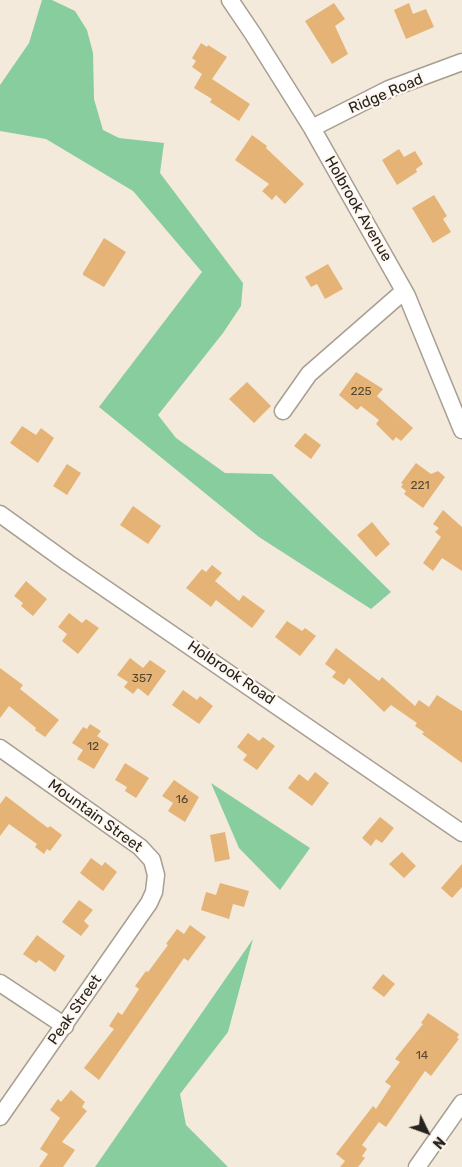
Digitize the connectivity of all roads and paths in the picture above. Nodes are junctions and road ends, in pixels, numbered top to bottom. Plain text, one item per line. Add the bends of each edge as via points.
1 (230, 0) edge
2 (462, 62) edge
3 (312, 128) junction
4 (404, 291) junction
5 (283, 411) dead end
6 (462, 430) edge
7 (0, 514) edge
8 (0, 748) edge
9 (462, 833) edge
10 (149, 903) joint
11 (0, 983) edge
12 (65, 1026) junction
13 (462, 1103) edge
14 (0, 1117) edge
15 (418, 1167) edge

1 - 3 street, Holbrook Avenue
2 - 3 street, Ridge Road via 389,89
3 - 4 street, Holbrook Avenue
4 - 5 street via 309,374
4 - 6 street, Holbrook Avenue
7 - 9 street, Holbrook Road
8 - 10 street, Mountain Street via 126,836 152,860 156,875
10 - 12 street, Peak Street
11 - 12 street
12 - 14 street, Peak Street
13 - 15 street

